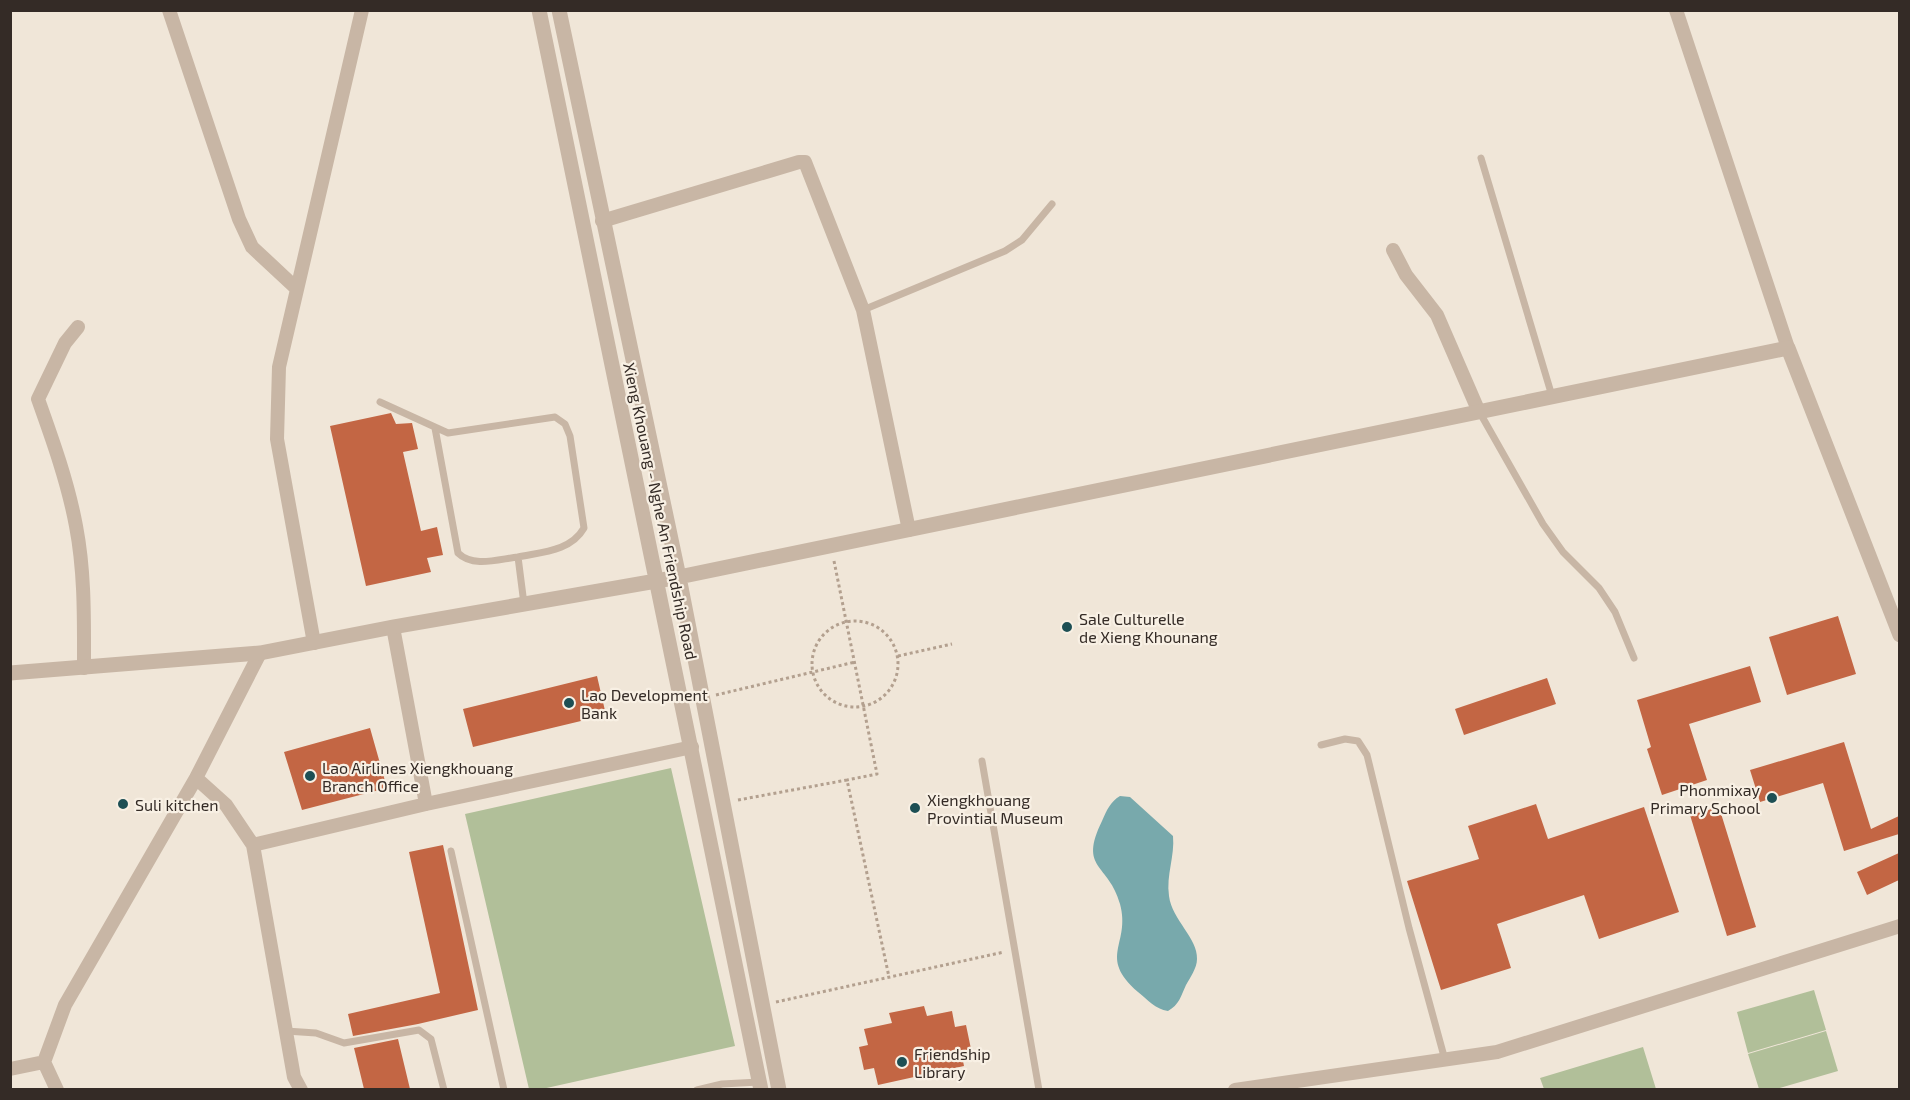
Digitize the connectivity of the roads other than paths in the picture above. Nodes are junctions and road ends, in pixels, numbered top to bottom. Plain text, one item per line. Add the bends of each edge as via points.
1 (169, 10) edge
2 (362, 10) edge
3 (539, 10) edge
4 (559, 10) edge
5 (1676, 10) edge
6 (1481, 158) dead end
7 (1052, 204) dead end
8 (602, 221) junction
9 (1393, 250) dead end
10 (297, 289) junction
11 (863, 310) junction
12 (78, 327) dead end
13 (1788, 348) junction
14 (1552, 396) junction
15 (380, 402) dead end
16 (1479, 412) junction
17 (435, 428) junction
18 (909, 530) junction
19 (518, 557) junction
20 (679, 577) junction
21 (657, 580) junction
22 (524, 604) junction
23 (393, 627) junction
24 (1899, 635) edge
25 (314, 643) junction
26 (260, 653) junction
27 (1634, 658) dead end
28 (84, 668) junction
29 (10, 673) edge
30 (1321, 745) dead end
31 (692, 747) junction
32 (982, 761) dead end
33 (196, 778) junction
34 (426, 804) junction
35 (253, 845) junction
36 (451, 851) dead end
37 (1899, 926) edge
38 (286, 1031) junction
39 (1445, 1060) junction
40 (44, 1062) junction
41 (10, 1069) edge
42 (760, 1086) edge
43 (57, 1089) edge
44 (301, 1089) edge
45 (444, 1089) edge
46 (504, 1089) edge
47 (698, 1089) edge
48 (779, 1089) edge
49 (1039, 1089) edge
50 (1234, 1089) edge

1 - 10 street via 239,219 252,247
2 - 10 street
3 - 21 street, Xieng Khouang - Nghe An Friendship Road
4 - 8 street, Xieng Khouang - Nghe An Friendship Road
5 - 13 street
6 - 14 lane
7 - 11 lane via 1022,240 1005,251
8 - 11 street via 805,162
8 - 20 street, Xieng Khouang - Nghe An Friendship Road
9 - 16 street via 1406,275 1437,315
10 - 25 street via 279,367 277,439
11 - 18 street
12 - 28 street via 65,343 38,399 62,468 76,527
13 - 14 street
13 - 24 street
14 - 16 street
15 - 17 lane
16 - 18 street
16 - 27 lane via 1543,524 1615,612
17 - 19 lane via 458,554 475,562
17 - 19 lane via 448,433 555,417 565,424 584,528 570,544
18 - 20 street
19 - 22 lane
20 - 21 street
20 - 48 street, Xieng Khouang - Nghe An Friendship Road
21 - 22 street
21 - 31 street, Xieng Khouang - Nghe An Friendship Road
22 - 23 street
23 - 25 street
23 - 34 street
25 - 26 street
26 - 28 street
26 - 33 street
28 - 29 street
30 - 39 lane via 1345,739 1358,741 1367,755
31 - 34 street
31 - 42 street, Xieng Khouang - Nghe An Friendship Road
32 - 49 lane
33 - 35 street via 226,805
33 - 40 street via 65,1005
34 - 35 street
35 - 38 street
36 - 46 lane
37 - 39 street via 1497,1052
38 - 44 street via 294,1077
38 - 45 lane via 316,1033 344,1043 419,1030 431,1038
39 - 50 street
40 - 41 street
40 - 43 street
42 - 47 lane via 722,1084

